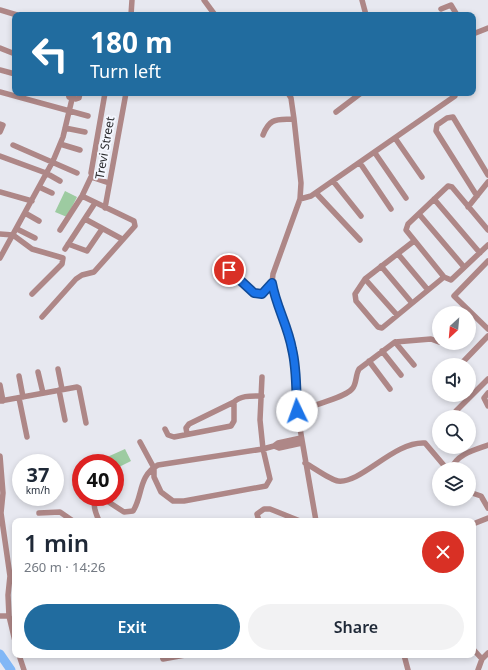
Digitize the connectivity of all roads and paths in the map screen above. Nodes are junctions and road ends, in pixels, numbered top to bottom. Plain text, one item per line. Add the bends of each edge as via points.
1 (132, 0) edge
2 (204, 0) edge
3 (362, 0) edge
4 (441, 9) dead end
5 (0, 10) edge
6 (131, 12) edge
7 (213, 12) edge
8 (365, 12) edge
9 (456, 12) edge
10 (12, 14) edge
11 (488, 28) edge
12 (476, 33) edge
13 (0, 48) edge
14 (12, 53) edge
15 (0, 70) edge
16 (12, 73) edge
17 (0, 92) edge
18 (12, 96) edge
19 (14, 96) edge
20 (70, 96) edge
21 (79, 96) edge
22 (104, 96) edge
23 (125, 96) edge
24 (290, 96) edge
25 (357, 96) edge
26 (455, 96) edge
27 (72, 99) junction
28 (68, 112) junction
29 (336, 112) dead end
30 (88, 116) dead end
31 (294, 119) junction
32 (0, 124) edge
33 (65, 128) junction
34 (0, 132) edge
35 (85, 132) dead end
36 (263, 135) dead end
37 (395, 138) junction
38 (60, 144) junction
39 (13, 145) dead end
40 (80, 150) dead end
41 (375, 153) junction
42 (0, 156) edge
43 (53, 161) junction
44 (360, 163) junction
45 (46, 173) junction
46 (77, 173) dead end
47 (488, 175) edge
48 (91, 177) junction
49 (422, 177) dead end
50 (60, 181) dead end
51 (333, 181) junction
52 (488, 182) edge
53 (110, 183) junction
54 (39, 187) junction
55 (0, 192) edge
56 (52, 193) dead end
57 (316, 193) junction
58 (82, 196) junction
59 (477, 196) junction
60 (406, 198) dead end
61 (300, 199) junction
62 (434, 199) junction
63 (32, 201) junction
64 (95, 203) junction
65 (468, 207) junction
66 (105, 208) junction
67 (391, 208) dead end
68 (25, 213) junction
69 (419, 214) junction
70 (361, 216) dead end
71 (85, 219) junction
72 (40, 221) dead end
73 (102, 228) junction
74 (17, 229) junction
75 (60, 230) dead end
76 (488, 230) edge
77 (0, 234) edge
78 (13, 236) junction
79 (35, 238) dead end
80 (122, 240) junction
81 (360, 240) dead end
82 (414, 240) junction
83 (0, 244) edge
84 (8, 244) junction
85 (488, 245) edge
86 (480, 253) junction
87 (398, 254) junction
88 (0, 258) edge
89 (488, 261) edge
90 (381, 266) junction
91 (464, 267) junction
92 (229, 270) dead end
93 (444, 277) junction
94 (366, 279) junction
95 (272, 283) junction
96 (428, 290) junction
97 (32, 294) dead end
98 (412, 303) junction
99 (397, 315) junction
100 (42, 317) dead end
101 (488, 329) edge
102 (488, 336) edge
103 (432, 339) edge
104 (395, 342) junction
105 (382, 351) junction
106 (467, 358) edge
107 (369, 361) junction
108 (414, 365) dead end
109 (58, 369) dead end
110 (38, 372) dead end
111 (401, 375) dead end
112 (19, 376) dead end
113 (262, 377) dead end
114 (488, 379) edge
115 (0, 385) edge
116 (390, 389) dead end
117 (60, 390) junction
118 (476, 390) edge
119 (488, 392) edge
120 (43, 393) junction
121 (262, 396) junction
122 (21, 397) junction
123 (1, 401) edge
124 (234, 402) junction
125 (464, 402) edge
126 (488, 406) edge
127 (457, 410) edge
128 (297, 411) junction
129 (65, 420) dead end
130 (86, 423) dead end
131 (165, 428) dead end
132 (187, 434) junction
133 (27, 437) dead end
134 (301, 441) junction
135 (140, 442) dead end
136 (488, 445) edge
137 (263, 449) junction
138 (0, 459) edge
139 (441, 462) edge
140 (453, 462) edge
141 (305, 463) junction
142 (154, 468) junction
143 (476, 494) edge
144 (488, 508) edge
145 (39, 513) dead end
146 (69, 518) edge
147 (98, 518) edge
148 (258, 518) edge
149 (292, 518) edge
150 (315, 518) edge
151 (488, 518) edge
152 (476, 523) edge
153 (4, 616) edge
154 (12, 626) edge
155 (476, 653) edge
156 (488, 653) edge
157 (20, 658) edge
158 (405, 658) edge
159 (482, 659) junction
160 (24, 670) edge
161 (408, 670) edge
162 (478, 670) edge

1 - 6 street
2 - 7 street
3 - 8 street
4 - 9 street via 451,5
5 - 10 street
11 - 12 street
13 - 14 street
15 - 16 street
17 - 18 street
19 - 28 street
20 - 27 street
21 - 27 street
22 - 48 street
23 - 53 street, Trevi Street
24 - 31 street
25 - 29 street
26 - 37 street
27 - 28 street
28 - 30 street
28 - 33 street
31 - 36 street via 273,120 267,125
31 - 61 street via 301,183
32 - 34 street via 3,125
33 - 35 street
33 - 38 street
37 - 41 street
37 - 49 street
38 - 40 street
38 - 43 street
39 - 43 street
41 - 44 street
41 - 60 street
42 - 45 street
43 - 45 street
43 - 46 street
44 - 51 street
44 - 67 street
45 - 50 street
45 - 54 street
47 - 59 street via 453,117 437,125 436,131
48 - 53 street
48 - 58 street
51 - 57 street
51 - 70 street
52 - 59 street
53 - 66 street, Trevi Street
54 - 56 street
54 - 63 street
55 - 63 street
57 - 61 street
57 - 81 street
58 - 64 street
58 - 75 street
59 - 65 street
61 - 95 street via 275,267
62 - 65 street via 450,186
62 - 69 street
62 - 86 street
63 - 68 street
64 - 66 street
64 - 71 street
65 - 76 street
66 - 80 street via 136,224
68 - 72 street
68 - 74 street
69 - 82 street via 406,227
69 - 91 street
71 - 73 street
71 - 73 street via 67,246 87,251
73 - 80 street
74 - 78 street
74 - 79 street
77 - 78 street
78 - 84 street
78 - 97 street via 32,249 62,258 62,264
80 - 100 street via 94,272 82,275 76,280
82 - 87 street
82 - 93 street
83 - 84 street
84 - 88 street
85 - 86 street
86 - 91 street
87 - 90 street
87 - 96 street
89 - 101 street via 454,296
90 - 94 street
90 - 98 street
91 - 93 street via 451,280
92 - 95 street via 254,293 262,294
93 - 96 street
94 - 99 street
94 - 99 street via 354,299 382,328
95 - 128 street via 292,348
96 - 98 street
98 - 99 street
102 - 106 street
103 - 104 street
104 - 105 street
104 - 108 street
105 - 107 street
105 - 111 street
107 - 116 street
107 - 128 street via 356,373 355,384 348,393
109 - 117 street
110 - 120 street
112 - 122 street
113 - 121 street
114 - 118 street
115 - 123 street
117 - 120 street
117 - 129 street
117 - 130 street via 79,388
119 - 126 street via 484,398
120 - 122 street
121 - 124 street via 250,396
121 - 137 street via 260,420
122 - 123 street
122 - 133 street
124 - 132 street via 189,424 186,428
124 - 132 street via 233,424
125 - 127 street
128 - 134 street
131 - 132 street via 166,433 171,436
134 - 137 street via 279,448 274,446
134 - 141 street
135 - 142 street
136 - 140 street via 473,450
137 - 142 street via 164,464
137 - 142 street via 270,479 266,486 184,501 173,501 161,492 154,477
138 - 153 street via 3,493 1,513 10,576
139 - 141 street via 425,443 416,443 385,457 366,471 346,480 337,481
141 - 150 street
142 - 147 street via 142,483 133,511 124,512 98,498 94,505
143 - 144 street via 481,496
145 - 146 street via 60,512
148 - 149 street via 257,514 264,509 270,509
151 - 152 street
153 - 154 street
155 - 159 street
156 - 159 street
157 - 160 street
158 - 161 street
159 - 162 street

